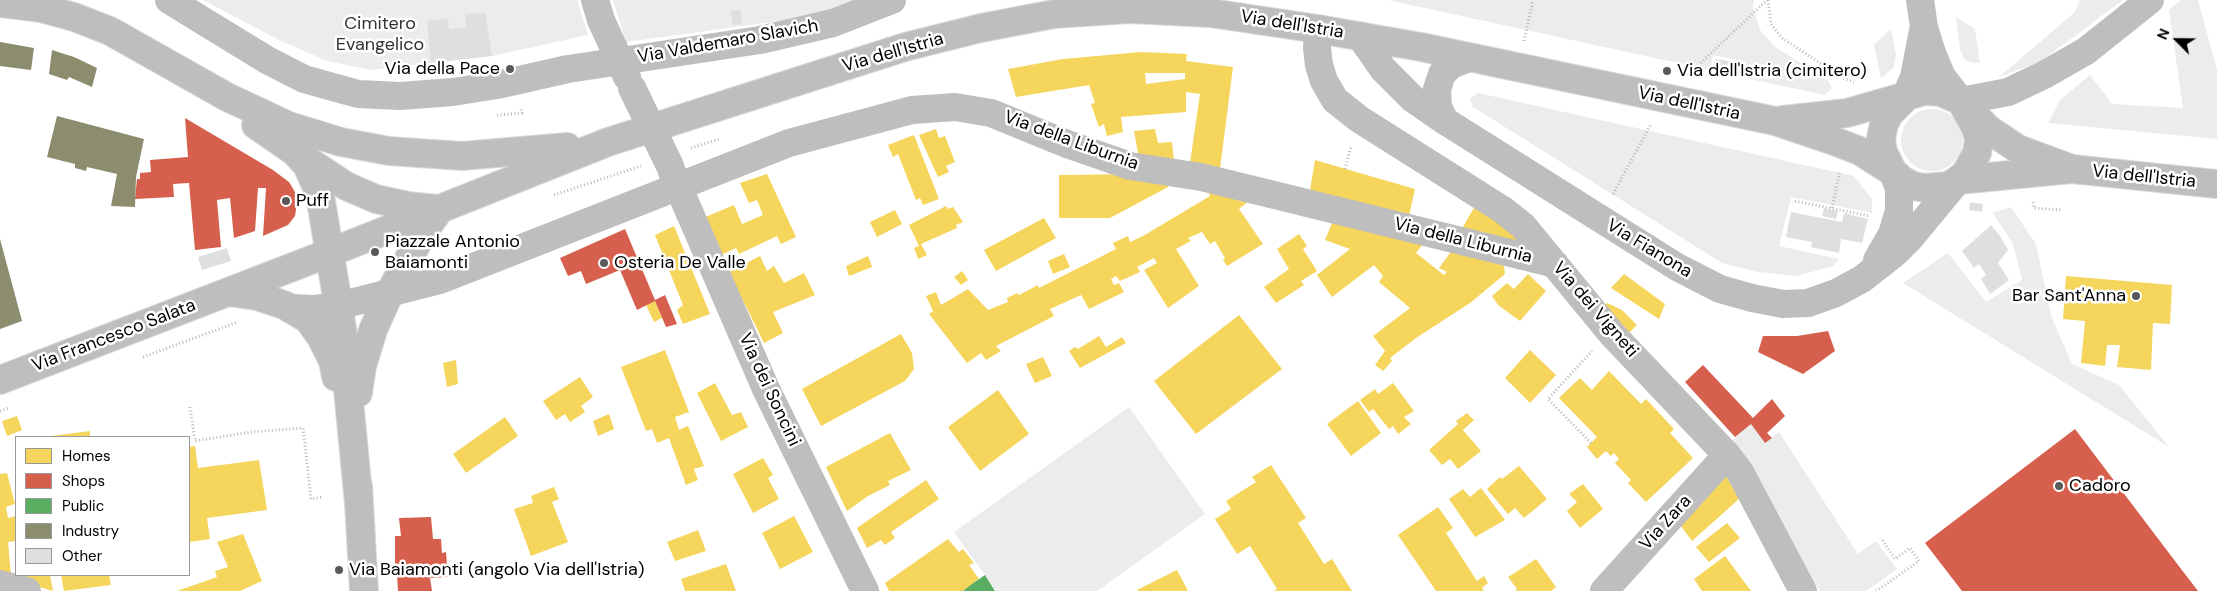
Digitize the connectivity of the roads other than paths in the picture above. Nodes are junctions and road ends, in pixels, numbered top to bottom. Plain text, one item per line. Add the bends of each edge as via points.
1 (170, 0) edge
2 (595, 0) edge
3 (892, 0) edge
4 (1920, 0) edge
5 (2150, 0) edge
6 (8, 2) edge
7 (1924, 27) junction
8 (1318, 29) junction
9 (1360, 36) junction
10 (1468, 58) junction
11 (162, 60) junction
12 (620, 62) junction
13 (1905, 98) junction
14 (1961, 101) junction
15 (1445, 121) junction
16 (1775, 121) junction
17 (608, 142) junction
18 (295, 152) junction
19 (669, 167) junction
20 (2072, 169) junction
21 (1893, 172) junction
22 (1958, 180) junction
23 (2217, 184) edge
24 (440, 209) junction
25 (329, 253) junction
26 (1554, 264) junction
27 (1870, 273) junction
28 (228, 292) junction
29 (389, 294) junction
30 (338, 306) junction
31 (293, 308) junction
32 (0, 380) edge
33 (1727, 456) junction
34 (359, 504) junction
35 (0, 584) edge
36 (27, 591) edge
37 (364, 591) edge
38 (865, 591) edge
39 (1604, 591) edge
40 (1803, 591) edge

1 - 12 main road, Via Valdemaro Slavich via 304,79 358,94 400,96 453,92
2 - 12 main road
3 - 12 main road, Via Valdemaro Slavich via 833,23 760,40
4 - 7 main road
5 - 14 main road via 2086,51 2044,75 2008,92
6 - 11 main road via 74,17 110,31
7 - 13 main road via 1914,77
7 - 14 main road via 1942,78
8 - 9 main road, Via dell'Istria
8 - 17 main road, Via dell'Istria via 1190,12 1130,9 1054,14 905,47
8 - 26 main road, Via dei Vigneti via 1316,48 1319,65 1335,100 1503,210 1524,226
9 - 10 main road, Via dell'Istria
9 - 15 main road, Via Fianona via 1383,69 1413,99
10 - 15 main road via 1451,65 1442,74 1437,89 1438,107
10 - 16 main road, Via dell'Istria
11 - 17 main road via 227,97 289,126 340,142 389,151 462,156 533,152
11 - 18 main road
12 - 19 main road, Via dei Soncini, bridge
13 - 14 main road, Via dell'Istria via 1924,91 1940,92
13 - 16 main road, Via dell'Istria via 1847,112
13 - 21 main road via 1889,114 1881,138 1883,152
14 - 20 main road, Via dell'Istria via 1988,129 2018,150
14 - 22 main road via 1979,139 1973,163
15 - 27 main road, Via Fianona via 1677,267 1720,289 1783,304 1808,302 1836,293
16 - 21 main road, Via dell'Istria via 1842,144
17 - 24 main road
18 - 24 main road via 346,186 376,199
18 - 25 main road via 307,165 320,196
19 - 26 main road, Via della Liburnia via 788,143 912,110 955,107 991,113 1130,166 1201,176
19 - 29 main road, Via della Liburnia via 440,280
19 - 38 main road, Via dei Soncini via 766,389
20 - 22 main road, Via dell'Istria
20 - 23 main road, Via dell'Istria
21 - 22 main road, Via dell'Istria via 1913,186 1925,188 1948,186
21 - 27 main road via 1900,189 1899,211 1892,234
22 - 27 main road, Via Fianona via 1910,238
24 - 25 main road
24 - 29 main road
25 - 28 main road
25 - 30 main road
26 - 33 main road, Via dei Vigneti via 1612,334
28 - 31 main road via 257,296
28 - 32 main road, Via Francesco Salata
29 - 30 main road, Via della Liburnia
29 - 34 main road via 362,366 356,406
30 - 31 main road, Via della Liburnia
30 - 34 main road
31 - 34 main road via 318,332 333,361
33 - 39 main road, Via Zara
33 - 40 main road, Via dei Vigneti via 1740,472
34 - 37 main road
35 - 36 main road

